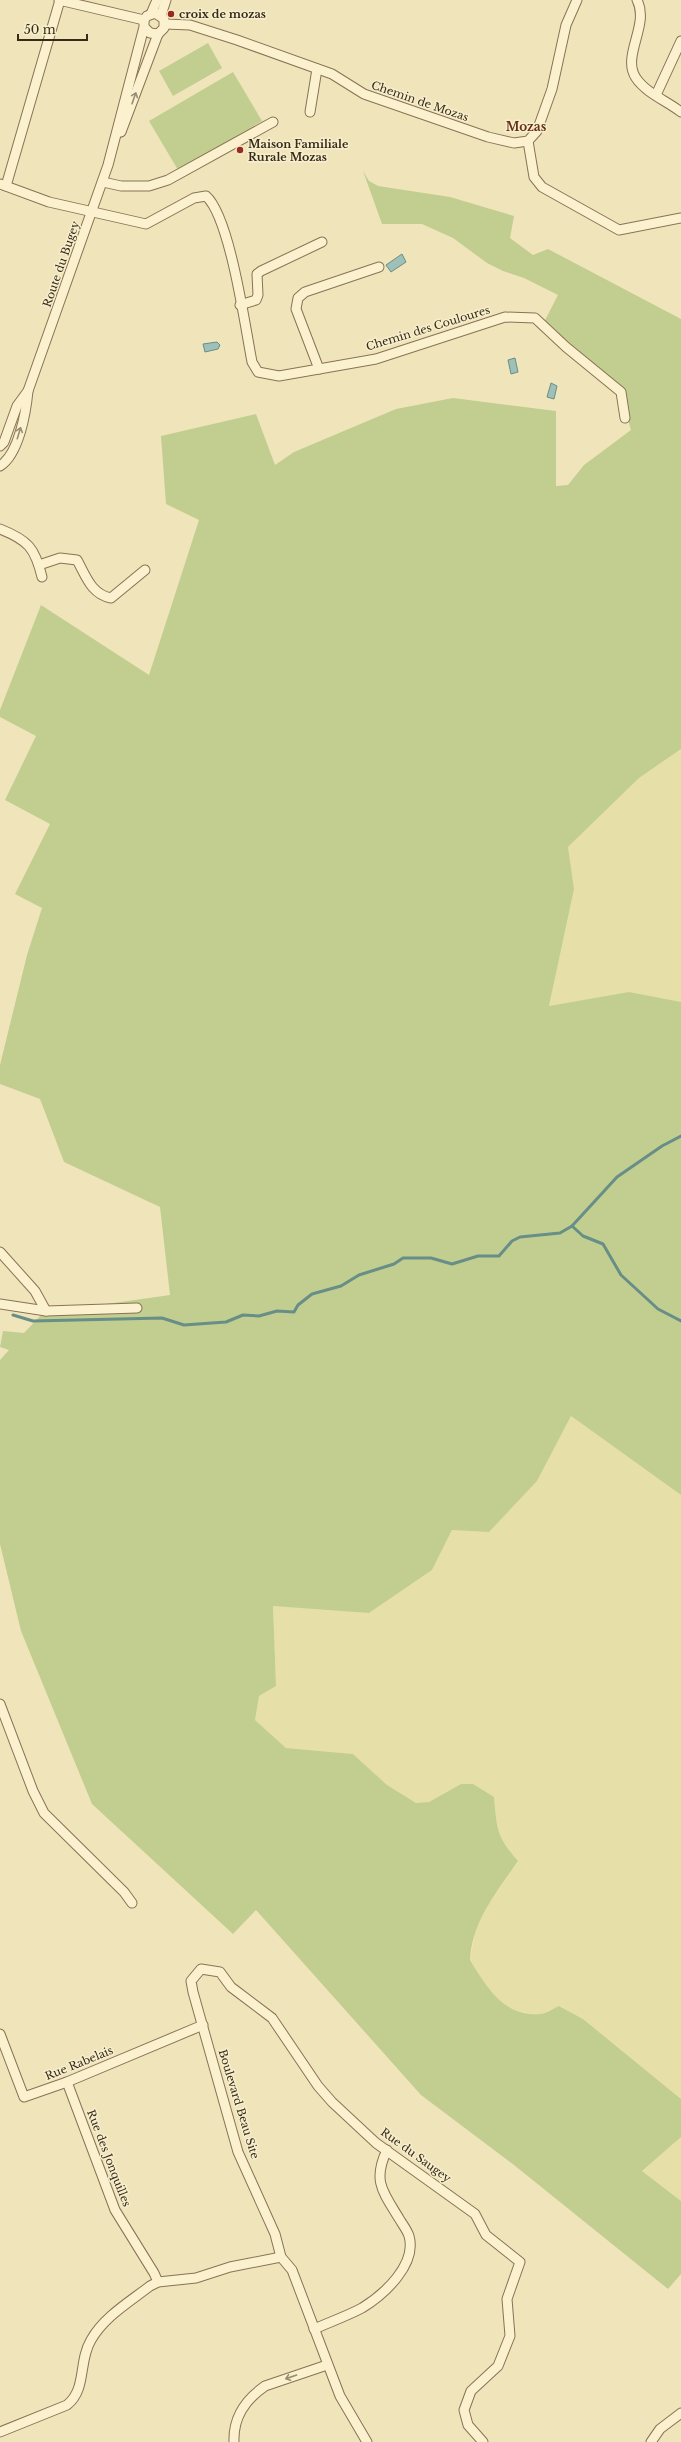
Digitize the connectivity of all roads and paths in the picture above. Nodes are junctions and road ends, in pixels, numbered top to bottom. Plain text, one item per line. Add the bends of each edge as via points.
1 (59, 0) edge
2 (157, 0) edge
3 (166, 0) edge
4 (577, 0) edge
5 (637, 0) edge
6 (161, 15) junction
7 (147, 20) junction
8 (165, 24) junction
9 (158, 34) junction
10 (681, 41) edge
11 (317, 69) junction
12 (656, 95) junction
13 (310, 112) dead end
14 (681, 112) edge
15 (273, 122) dead end
16 (528, 141) junction
17 (114, 144) junction
18 (103, 182) junction
19 (3, 185) edge
20 (92, 212) junction
21 (681, 218) edge
22 (322, 242) dead end
23 (379, 267) dead end
24 (240, 305) junction
25 (319, 369) junction
26 (28, 392) junction
27 (625, 418) dead end
28 (0, 446) edge
29 (0, 466) edge
30 (0, 529) edge
31 (39, 565) junction
32 (145, 570) dead end
33 (42, 577) dead end
34 (0, 1252) edge
35 (0, 1304) edge
36 (137, 1308) dead end
37 (46, 1311) junction
38 (0, 1704) edge
39 (132, 1903) dead end
40 (203, 2025) junction
41 (0, 2034) edge
42 (67, 2082) junction
43 (387, 2150) junction
44 (281, 2257) junction
45 (158, 2282) junction
46 (314, 2329) junction
47 (328, 2365) junction
48 (681, 2413) edge
49 (0, 2432) edge
50 (234, 2442) edge
51 (367, 2442) edge
52 (483, 2442) edge
53 (652, 2442) edge

1 - 7 street
1 - 19 street
2 - 7 street, Route du Bugey
3 - 6 street
4 - 16 street via 566,25 552,89 537,131
5 - 12 street via 640,28 630,66 636,79
6 - 7 street
6 - 8 street
7 - 9 street via 150,33
7 - 17 street, Route du Bugey
8 - 9 street, Route du Bugey
8 - 11 street, Chemin de Mozas via 190,25
17 -> 9 street, Route du Bugey via 127,118
10 - 12 street
11 - 13 street
11 - 16 street, Chemin de Mozas via 332,74 364,94 428,117 514,143
12 - 14 street
15 - 18 street via 168,180 149,186 121,186
16 - 21 street via 534,177 542,187 619,230
17 - 18 street, Route du Bugey
18 - 20 street, Route du Bugey
19 - 20 street via 49,202
20 - 24 street, Chemin des Couloures via 146,224 194,198 206,196 212,201 224,226
20 - 26 street, Route du Bugey
22 - 24 street via 257,274 256,300
23 - 25 street via 305,292 298,298 296,309
24 - 25 street, Chemin des Couloures via 252,362 258,372 279,376
25 - 27 street, Chemin des Couloures via 376,359 505,317 535,318 621,392
26 - 28 street, Route du Bugey via 17,406 4,442
29 -> 26 street, Route du Bugey via 10,457 16,444 27,409
30 - 31 street via 21,537 35,552
31 - 32 street via 60,558 77,560 92,588 101,596 111,598
31 - 33 street
34 - 37 street via 35,1292
35 - 37 street
36 - 37 street
38 - 39 street via 33,1791 44,1812
40 - 42 street, Rue Rabelais
40 - 43 street, Rue du Saugey via 191,1981 201,1969 220,1972 231,1987 272,2018 318,2086 332,2102
40 - 44 street, Boulevard Beau Site via 238,2152 275,2234
41 - 42 street, Rue Rabelais via 24,2096
42 - 45 street, Rue des Jonquilles via 115,2210
43 - 46 street via 380,2165 379,2182 408,2234 411,2249 408,2260 396,2280 362,2307
43 - 52 street, Rue du Saugey via 475,2214 486,2235 520,2262 507,2299 510,2336 498,2366 471,2391 464,2410 468,2425
44 - 45 street via 230,2267 196,2278
44 - 46 street, Boulevard Beau Site via 292,2270
45 - 49 street via 104,2322 90,2342 76,2398 67,2405
46 - 47 street, Boulevard Beau Site
47 -> 50 street via 265,2386 256,2392 240,2410
47 - 51 street, Boulevard Beau Site via 340,2396
48 - 53 street via 660,2429

